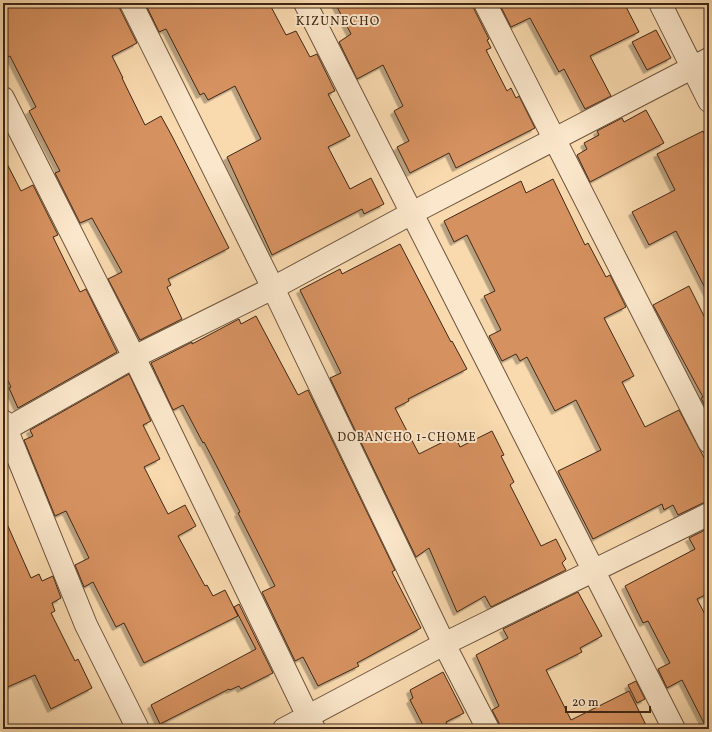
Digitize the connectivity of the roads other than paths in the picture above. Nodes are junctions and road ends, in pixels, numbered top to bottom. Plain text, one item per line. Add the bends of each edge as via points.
1 (131, 3) edge
2 (304, 3) edge
3 (485, 3) edge
4 (660, 3) edge
5 (700, 63) edge
6 (3, 98) edge
7 (709, 102) edge
8 (554, 139) junction
9 (412, 213) junction
10 (273, 288) junction
11 (134, 357) junction
12 (4, 427) edge
13 (709, 442) edge
14 (709, 514) edge
15 (594, 572) junction
16 (444, 644) junction
17 (311, 723) edge
18 (138, 729) edge
19 (284, 729) edge
20 (488, 729) edge
21 (674, 729) edge

1 - 10 street
2 - 9 street
3 - 8 street
4 - 5 street
5 - 7 street
5 - 8 street
6 - 11 street
8 - 9 street
8 - 13 street
9 - 10 street
9 - 15 street
10 - 11 street
10 - 16 street
11 - 12 street
11 - 17 street
12 - 18 street via 86,625
14 - 15 street
15 - 16 street
15 - 21 street
16 - 17 street
16 - 20 street
17 - 19 street

